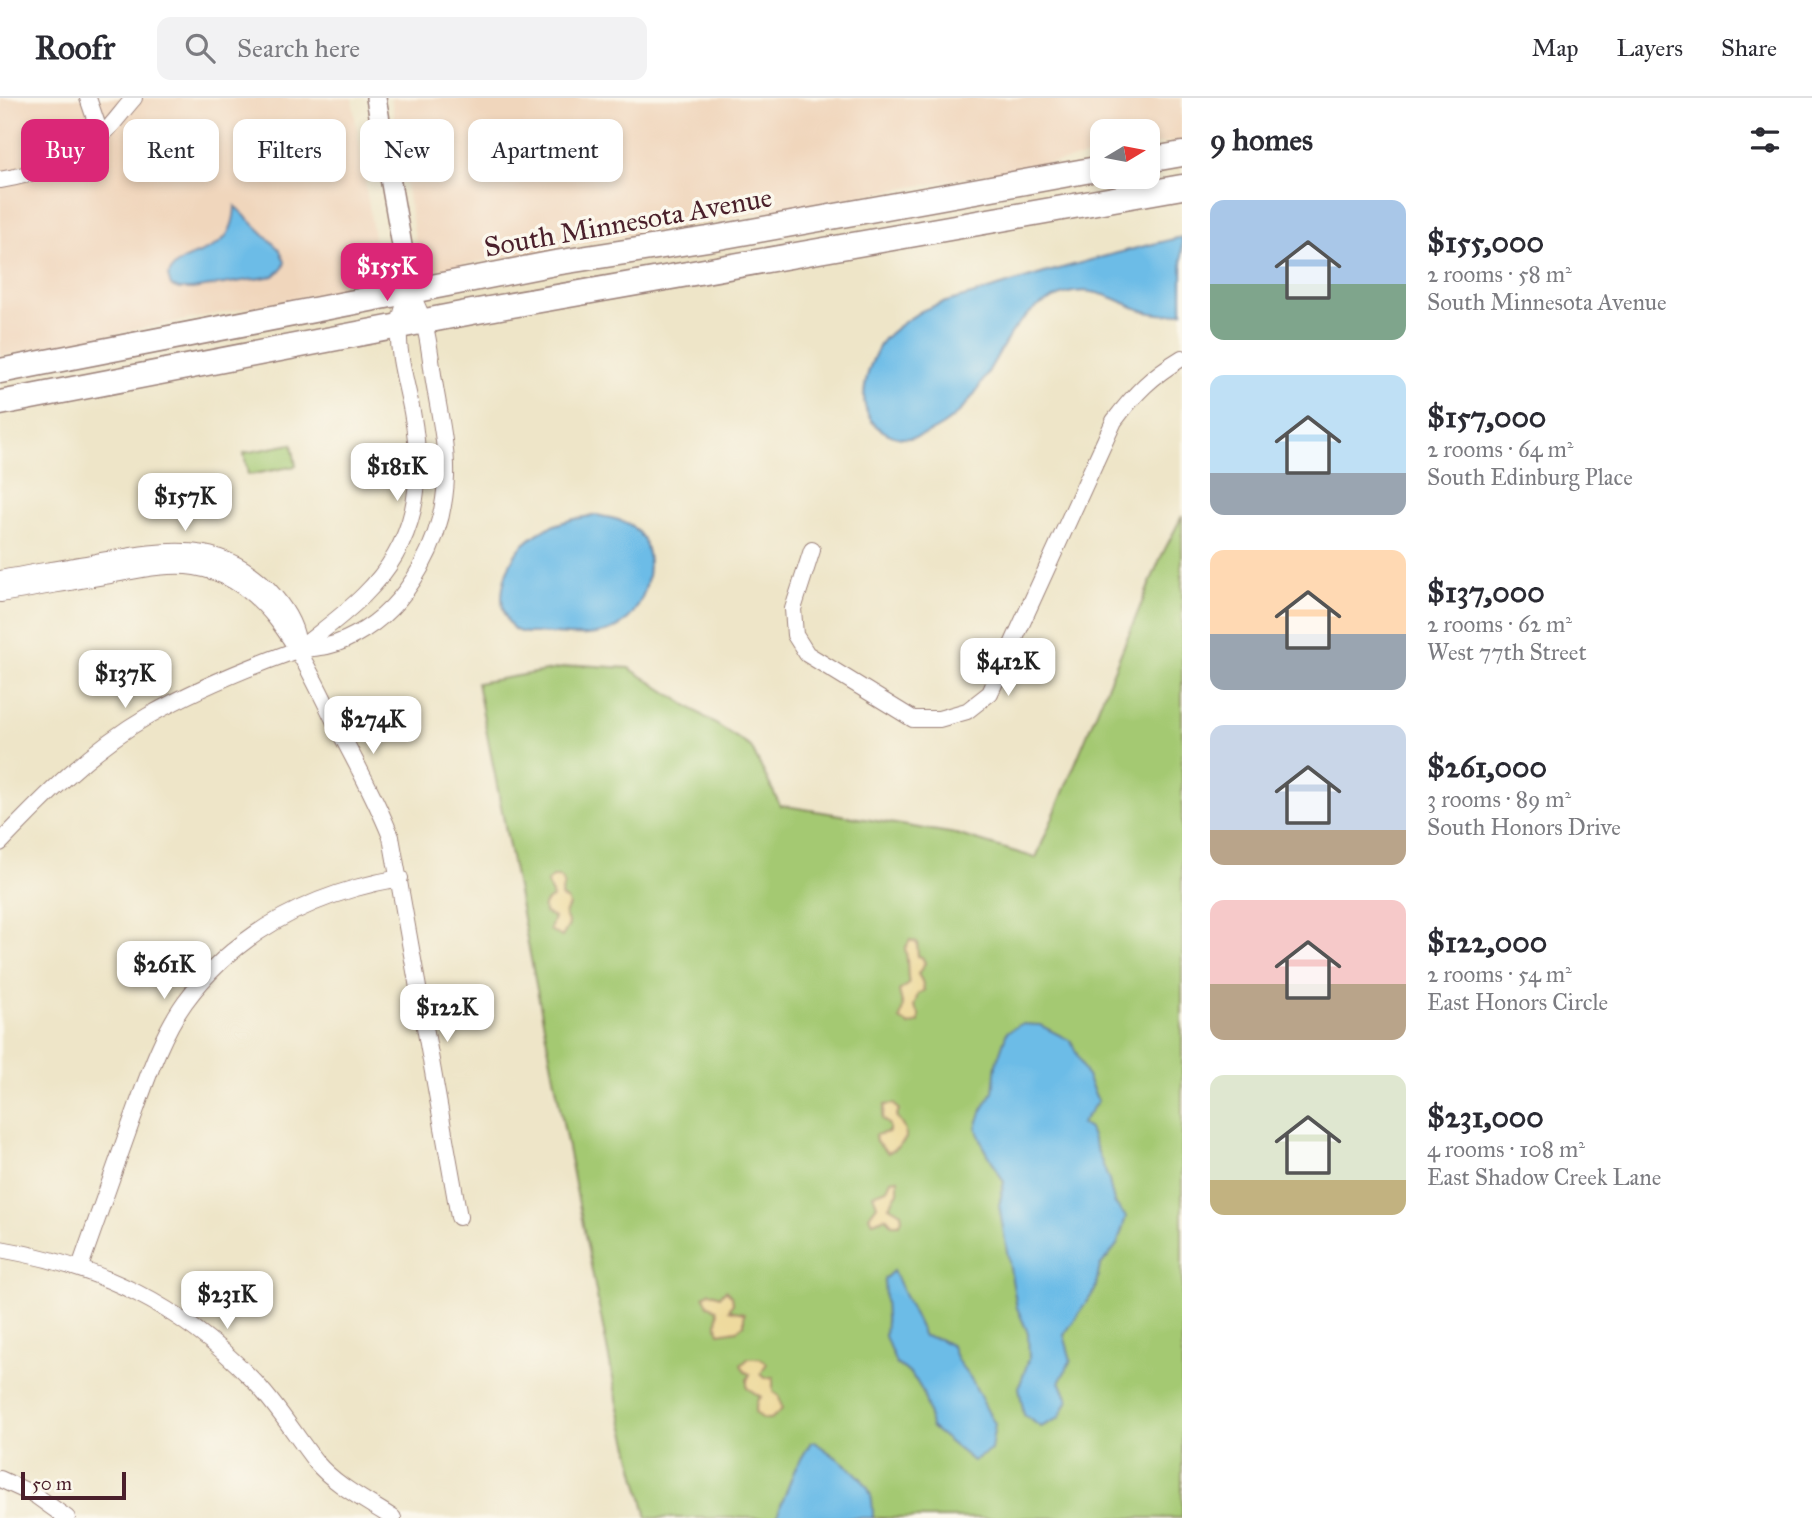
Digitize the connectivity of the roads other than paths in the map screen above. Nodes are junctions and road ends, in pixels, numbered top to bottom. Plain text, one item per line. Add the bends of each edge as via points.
1 (88, 98) edge
2 (134, 98) edge
3 (376, 98) edge
4 (95, 119) edge
5 (109, 127) edge
6 (1182, 154) edge
7 (1160, 158) edge
8 (1090, 170) edge
9 (21, 175) edge
10 (0, 180) edge
11 (1182, 187) edge
12 (410, 290) junction
13 (423, 321) junction
14 (399, 326) junction
15 (1182, 358) edge
16 (0, 370) edge
17 (0, 403) edge
18 (811, 550) dead end
19 (0, 579) edge
20 (0, 594) edge
21 (298, 650) junction
22 (0, 843) edge
23 (400, 878) junction
24 (459, 1217) dead end
25 (0, 1249) edge
26 (80, 1267) junction
27 (0, 1479) edge
28 (67, 1518) edge
29 (393, 1518) edge

1 - 4 street
2 - 5 street
3 - 12 street
6 - 7 main road
8 - 12 main road, South Minnesota Avenue
9 - 10 street
11 - 13 main road
12 - 13 street
12 - 14 street
12 - 16 main road, South Minnesota Avenue
13 - 14 main road
13 - 21 street via 446,454 444,500 430,548 402,595 373,624 340,643
14 - 17 main road
14 - 21 street via 418,451 418,490 410,523 377,582
15 - 18 street via 1155,374 1114,421 990,694 967,711 939,719 913,719 807,654 795,635 793,609
19 - 21 street via 155,552 212,555 246,570 277,599 296,634
20 - 21 street via 156,567 208,569 252,594
21 - 22 street via 147,717 52,788
21 - 23 street via 386,823
23 - 24 street
23 - 26 street via 348,889 291,912 258,930 208,974 167,1032
25 - 26 street
26 - 29 street via 146,1296 203,1334 251,1377 328,1474
27 - 28 street via 35,1495

